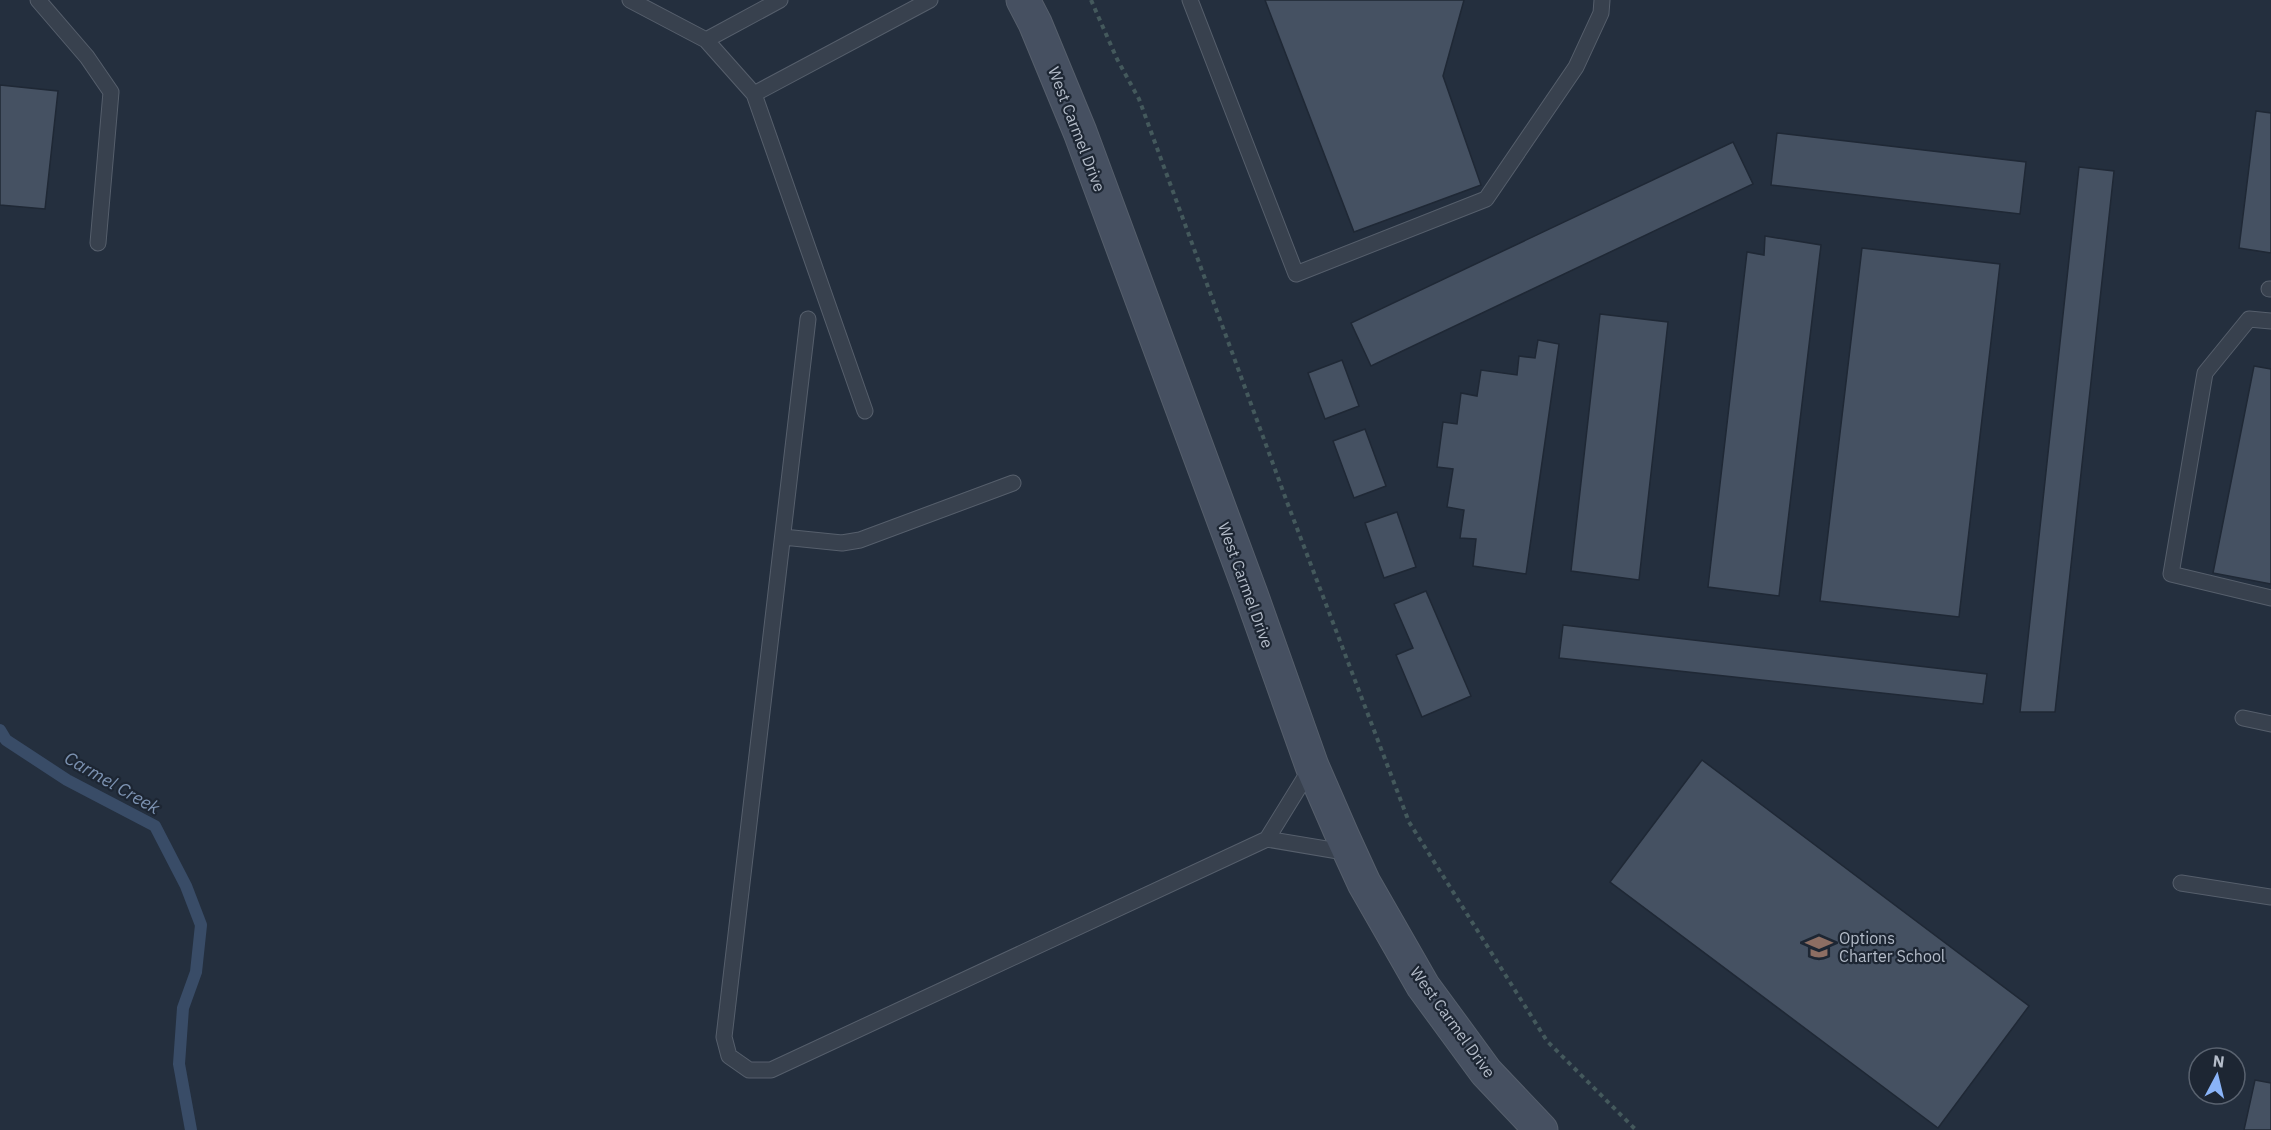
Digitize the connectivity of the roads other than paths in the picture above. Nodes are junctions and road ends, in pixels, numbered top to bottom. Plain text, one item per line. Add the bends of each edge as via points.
1 (39, 0) edge
2 (630, 0) edge
3 (780, 0) edge
4 (930, 0) edge
5 (1023, 0) edge
6 (1190, 0) edge
7 (1602, 0) edge
8 (706, 40) junction
9 (754, 94) junction
10 (98, 243) dead end
11 (808, 319) dead end
12 (2271, 321) edge
13 (865, 411) dead end
14 (1014, 483) dead end
15 (783, 537) junction
16 (2271, 598) edge
17 (2243, 718) dead end
18 (2271, 724) edge
19 (1312, 766) junction
20 (1267, 839) junction
21 (1350, 853) junction
22 (2181, 882) dead end
23 (2271, 897) edge
24 (1541, 1130) edge

1 - 10 lane via 111,92
2 - 8 lane
3 - 8 lane
4 - 9 lane
5 - 19 street, West Carmel Drive via 1080,132
6 - 7 lane via 1296,274 1486,199 1576,67 1601,12
8 - 9 lane
9 - 13 lane
11 - 15 lane
12 - 16 lane via 2249,319 2205,373 2171,574
14 - 15 lane via 860,540 842,543
15 - 20 lane via 724,1037 729,1056 749,1070 771,1071
17 - 18 lane
19 - 20 lane
19 - 21 street, West Carmel Drive
20 - 21 lane
21 - 24 street, West Carmel Drive via 1424,986 1486,1072
22 - 23 lane

